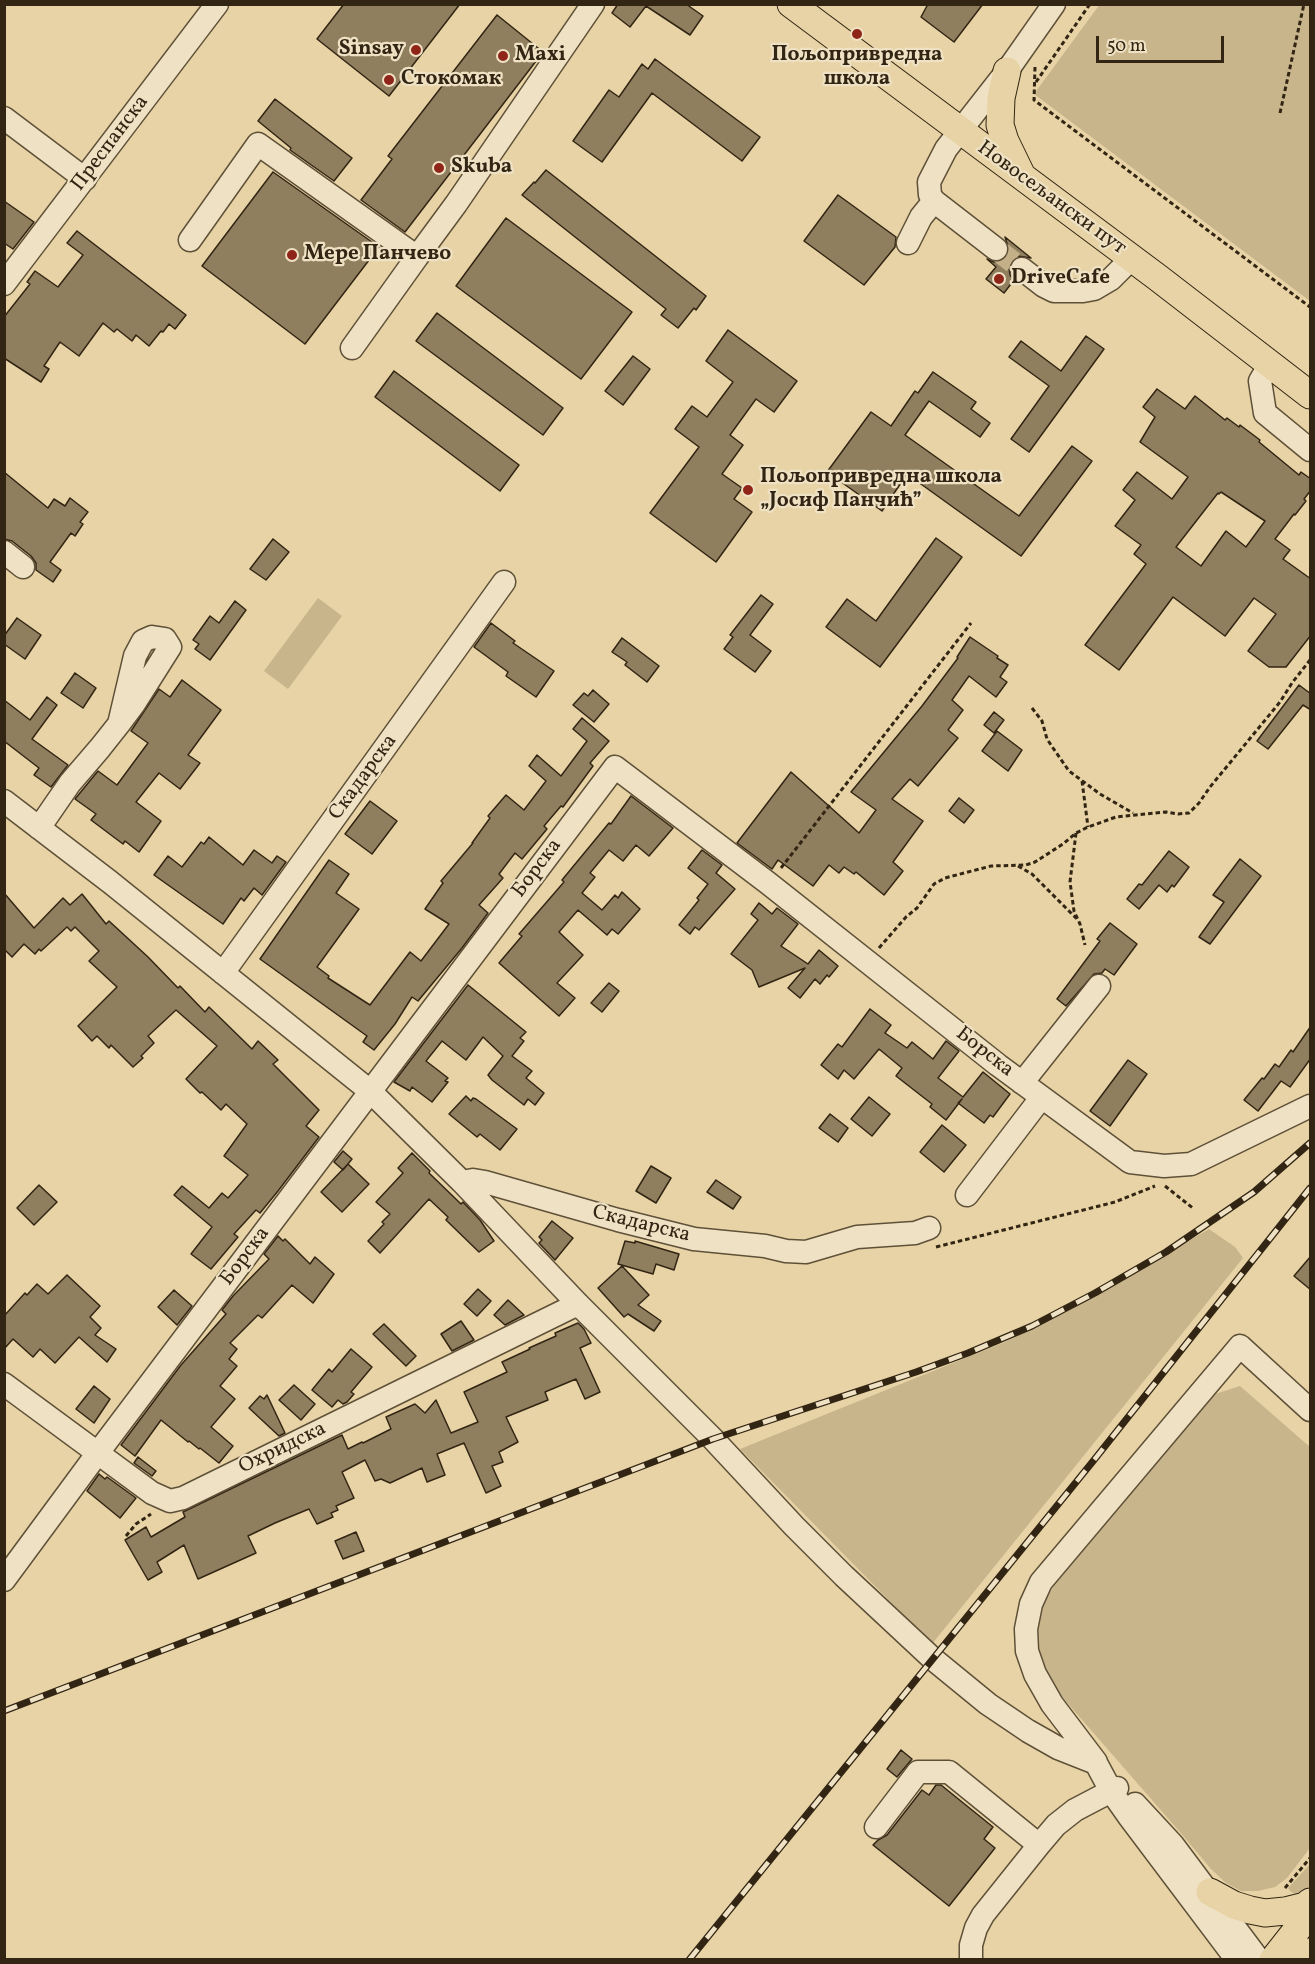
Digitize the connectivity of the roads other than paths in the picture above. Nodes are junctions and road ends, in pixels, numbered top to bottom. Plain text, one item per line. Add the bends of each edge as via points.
1 (217, 4) edge
2 (593, 4) edge
3 (791, 4) edge
4 (1054, 4) edge
5 (1007, 71) junction
6 (4, 118) edge
7 (960, 131) junction
8 (86, 178) junction
9 (1023, 178) junction
10 (934, 201) junction
11 (190, 240) dead end
12 (908, 243) dead end
13 (996, 249) tunnel mouth
14 (417, 257) junction
15 (1132, 258) junction
16 (1022, 269) tunnel mouth
17 (4, 284) edge
18 (352, 348) dead end
19 (1270, 364) junction
20 (1311, 394) edge
21 (1311, 450) edge
22 (4, 552) edge
23 (23, 567) dead end
24 (504, 582) dead end
25 (119, 724) dead end
26 (4, 801) edge
27 (39, 828) junction
28 (223, 973) junction
29 (1099, 986) dead end
30 (1022, 1083) junction
31 (370, 1091) junction
32 (1041, 1098) junction
33 (1311, 1106) edge
34 (462, 1182) junction
35 (967, 1195) dead end
36 (928, 1239) road end
37 (578, 1304) junction
38 (4, 1384) edge
39 (1311, 1410) edge
40 (97, 1454) junction
41 (4, 1580) edge
42 (1096, 1763) junction
43 (1114, 1790) junction
44 (876, 1827) dead end
45 (1039, 1845) junction
46 (1210, 1892) junction
47 (1311, 1902) edge
48 (1311, 1913) edge
49 (1311, 1952) edge
50 (971, 1959) edge
51 (1237, 1959) edge
52 (1259, 1959) edge
53 (1273, 1959) edge
54 (1305, 1959) edge

1 - 8 street, Преспанска
2 - 14 street
3 - 7 main road, Новосељански пут
4 - 5 street
5 - 7 street
5 - 9 main road via 1000,125
6 - 8 street
7 - 9 main road, Новосељански пут
7 - 10 street via 928,182
8 - 17 street, Преспанска
9 - 15 main road, Новосељански пут
10 - 12 street
10 - 13 street
11 - 14 street via 258,144
14 - 18 street
15 - 16 street via 1111,279 1083,291 1054,291
15 - 19 main road, Новосељански пут
19 - 20 main road, Новосељански пут
19 - 21 street via 1260,381 1264,413
22 - 23 street
24 - 28 street, Скадарска
25 - 27 street
26 - 27 street
27 - 28 street
28 - 31 street
29 - 30 street
30 - 31 street, Борска via 615,767
30 - 32 street, Борска
31 - 34 street
31 - 40 street, Борска
32 - 33 street, Борска via 1130,1162 1164,1166 1191,1164
32 - 35 street
34 - 36 street, Скадарска via 473,1180 523,1191 694,1239 786,1251 806,1252 857,1237 915,1233
34 - 37 street
37 - 40 street, Охридска via 183,1498 170,1502 152,1493
37 - 42 street via 844,1576 933,1659 1028,1731
38 - 40 street
39 - 42 street via 1239,1346 1041,1582 1030,1604 1027,1651 1052,1704
40 - 41 street, Борска
42 - 43 street
43 - 45 street via 1075,1810
43 - 46 street via 1138,1808 1173,1845
43 - 51 street via 1130,1818
44 - 45 street via 918,1772 949,1772
45 - 50 street via 979,1922
46 - 47 main road via 1234,1905 1265,1913
46 - 52 street
48 - 53 main road
49 - 54 main road

